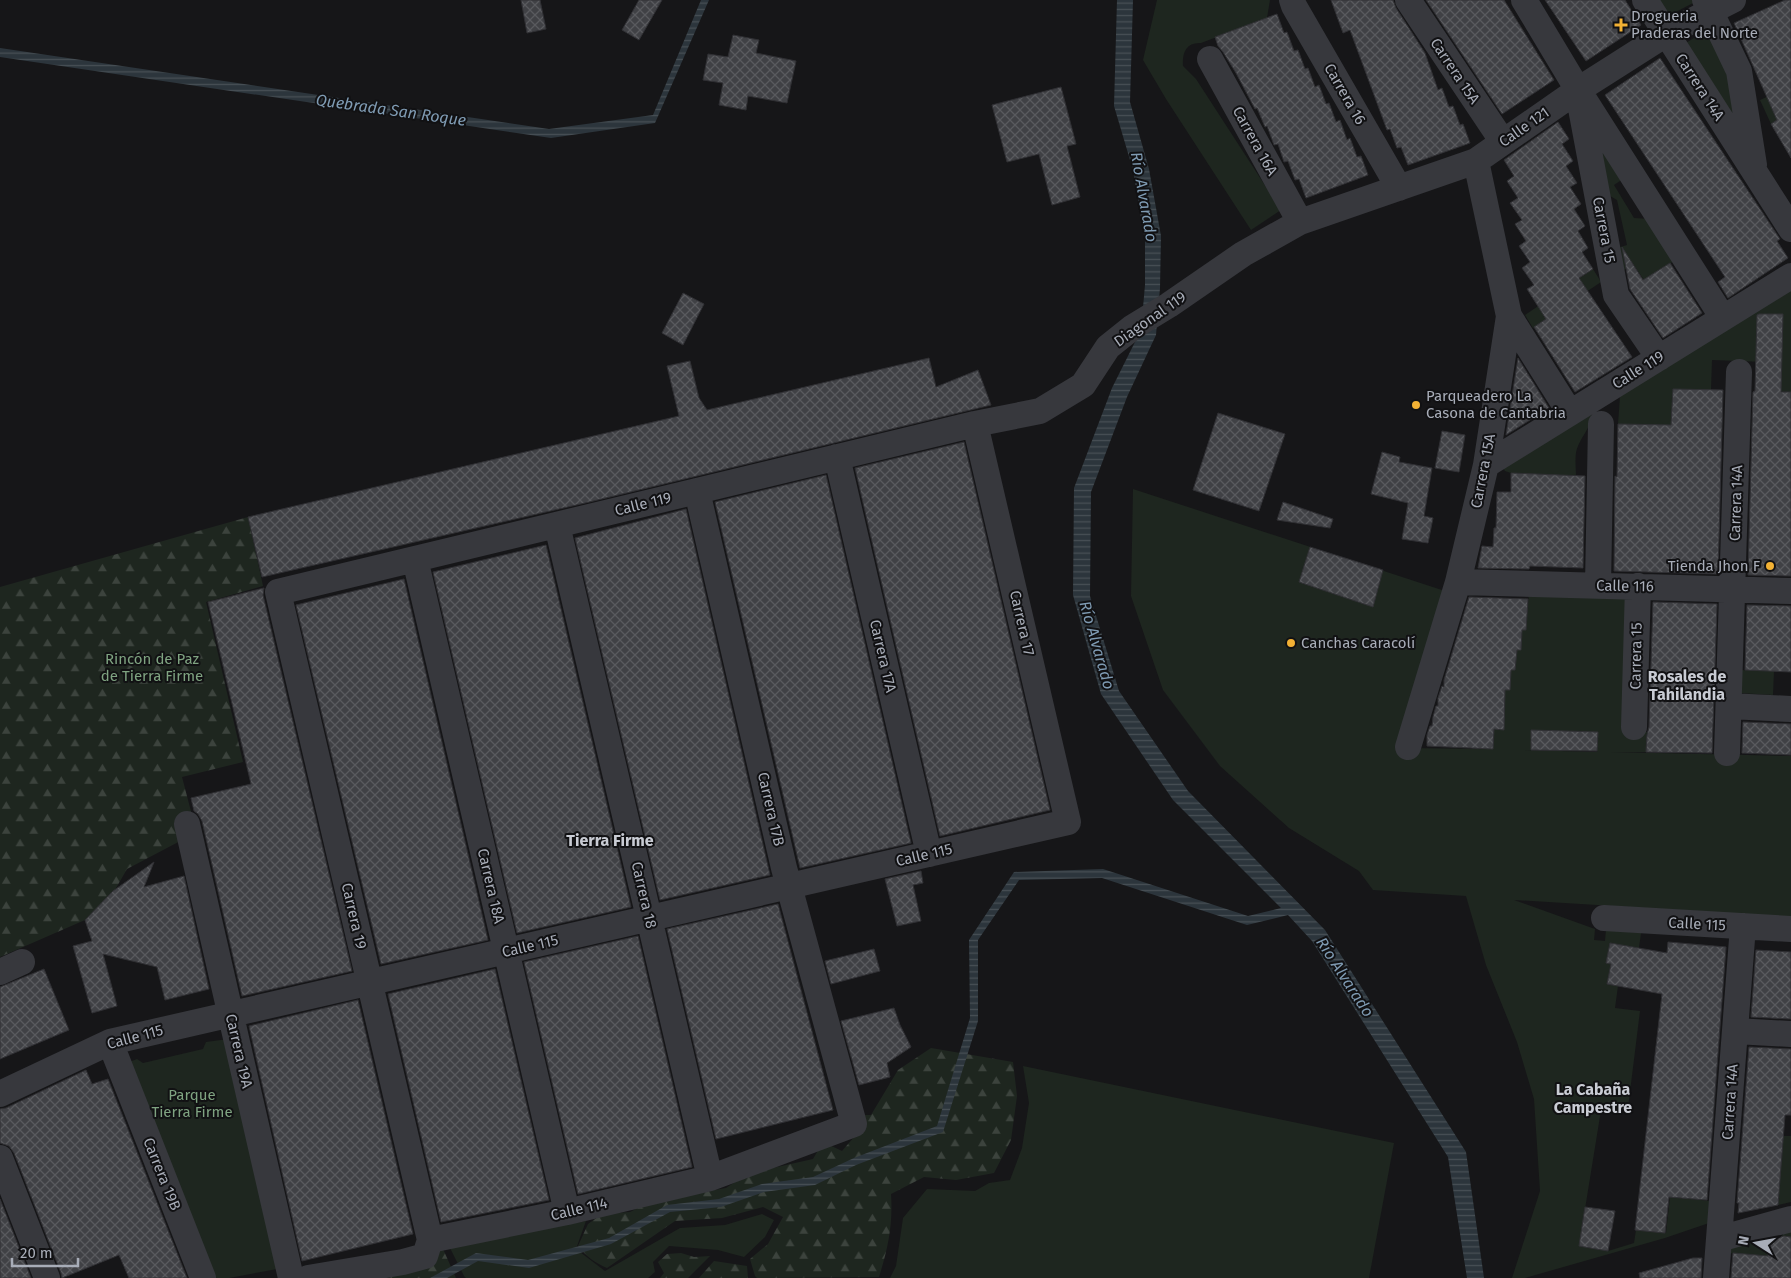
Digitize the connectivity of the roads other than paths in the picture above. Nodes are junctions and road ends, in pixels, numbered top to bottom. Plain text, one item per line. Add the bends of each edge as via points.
1 (1292, 0) edge
2 (1408, 0) edge
3 (1524, 0) edge
4 (1645, 0) edge
5 (1733, 0) edge
6 (1707, 5) edge
7 (1666, 34) junction
8 (1210, 60) dead end
9 (1578, 90) junction
10 (1503, 142) junction
11 (1476, 161) junction
12 (1755, 173) junction
13 (1399, 188) junction
14 (1300, 222) junction
15 (1791, 229) edge
16 (1791, 276) edge
17 (1509, 316) junction
18 (1723, 318) junction
19 (1659, 358) junction
20 (1739, 372) dead end
21 (1570, 413) junction
22 (1008, 417) joint
23 (975, 424) junction
24 (1601, 424) dead end
25 (837, 457) junction
26 (1486, 464) junction
27 (698, 491) junction
28 (558, 525) junction
29 (415, 559) junction
30 (1458, 582) junction
31 (1598, 585) junction
32 (1638, 586) junction
33 (1733, 589) junction
34 (1791, 591) edge
35 (278, 592) joint
36 (1729, 706) junction
37 (1791, 709) edge
38 (1634, 727) dead end
39 (1408, 747) dead end
40 (1727, 753) dead end
41 (1068, 822) joint
42 (187, 824) dead end
43 (929, 854) junction
44 (789, 886) junction
45 (649, 918) junction
46 (1604, 918) dead end
47 (1743, 926) junction
48 (1791, 929) edge
49 (506, 951) junction
50 (370, 982) junction
51 (231, 1014) junction
52 (1735, 1031) junction
53 (1791, 1034) edge
54 (110, 1042) junction
55 (0, 1094) edge
56 (854, 1124) joint
57 (0, 1158) edge
58 (710, 1178) junction
59 (567, 1212) junction
60 (1791, 1218) edge
61 (1719, 1239) junction
62 (430, 1240) junction
63 (47, 1278) edge
64 (203, 1278) edge
65 (291, 1278) edge
66 (308, 1278) edge
67 (1716, 1278) edge

1 - 13 street, Carrera 16
2 - 10 street, Carrera 15A
3 - 9 street, Carrera 15
4 - 7 street, Carrera 14A
5 - 6 street, Calle 121
6 - 7 street, Calle 121
6 - 12 street, Carrera 14A via 1739,71
7 - 9 street, Calle 121
7 - 12 street, Carrera 14A
8 - 14 street, Carrera 16A
9 - 10 street, Calle 121
9 - 18 street, Carrera 15
9 - 19 street, Carrera 15 via 1616,295
10 - 11 street, Calle 121
11 - 13 street, Calle 121
11 - 17 street, Carrera 15A
12 - 15 street, Carrera 14A
13 - 14 street, Calle 121
14 - 22 street, Diagonal 119 via 1243,254 1139,323 1108,347 1083,385 1040,411
16 - 18 street, Calle 119
17 - 21 street
17 - 26 street, Carrera 15A
18 - 19 street, Calle 119
19 - 21 street, Calle 119
20 - 33 street, Carrera 14A
21 - 26 street, Calle 119
22 - 23 street, Calle 119
23 - 25 street, Calle 119
23 - 41 street, Carrera 17
24 - 31 street
25 - 27 street, Calle 119
25 - 43 street, Carrera 17A
26 - 30 street, Carrera 15A
27 - 28 street, Calle 119
27 - 44 street, Carrera 17B
28 - 29 street, Calle 119
28 - 45 street, Carrera 18
29 - 35 street, Calle 119
29 - 49 street, Carrera 18A
30 - 31 street, Calle 116
30 - 39 street, Carrera 15A
31 - 32 street, Calle 116
32 - 33 street, Calle 116
32 - 38 street, Carrera 15
33 - 34 street, Calle 116
33 - 36 street, Carrera 14A
35 - 50 street, Carrera 19
36 - 37 street
36 - 40 street, Carrera 14A
41 - 43 street, Calle 115
42 - 51 street, Carrera 19A
43 - 44 street, Calle 115
44 - 45 street, Calle 115
44 - 56 street, Carrera 17B
45 - 49 street, Calle 115
45 - 58 street, Carrera 18
46 - 47 street, Calle 115
47 - 48 street, Calle 115
47 - 52 street, Carrera 14A
49 - 50 street, Calle 115
49 - 59 street, Carrera 18A
50 - 51 street, Calle 115
50 - 62 street, Carrera 19
51 - 54 street, Calle 115
51 - 65 street, Carrera 19A
52 - 53 street
52 - 61 street, Carrera 14A
54 - 55 street, Calle 115
54 - 64 street, Carrera 19B
56 - 58 street, Calle 114
57 - 63 street
58 - 59 street, Calle 114
59 - 62 street, Calle 114
60 - 61 street
61 - 67 street, Carrera 14A
62 - 66 street via 425,1256

